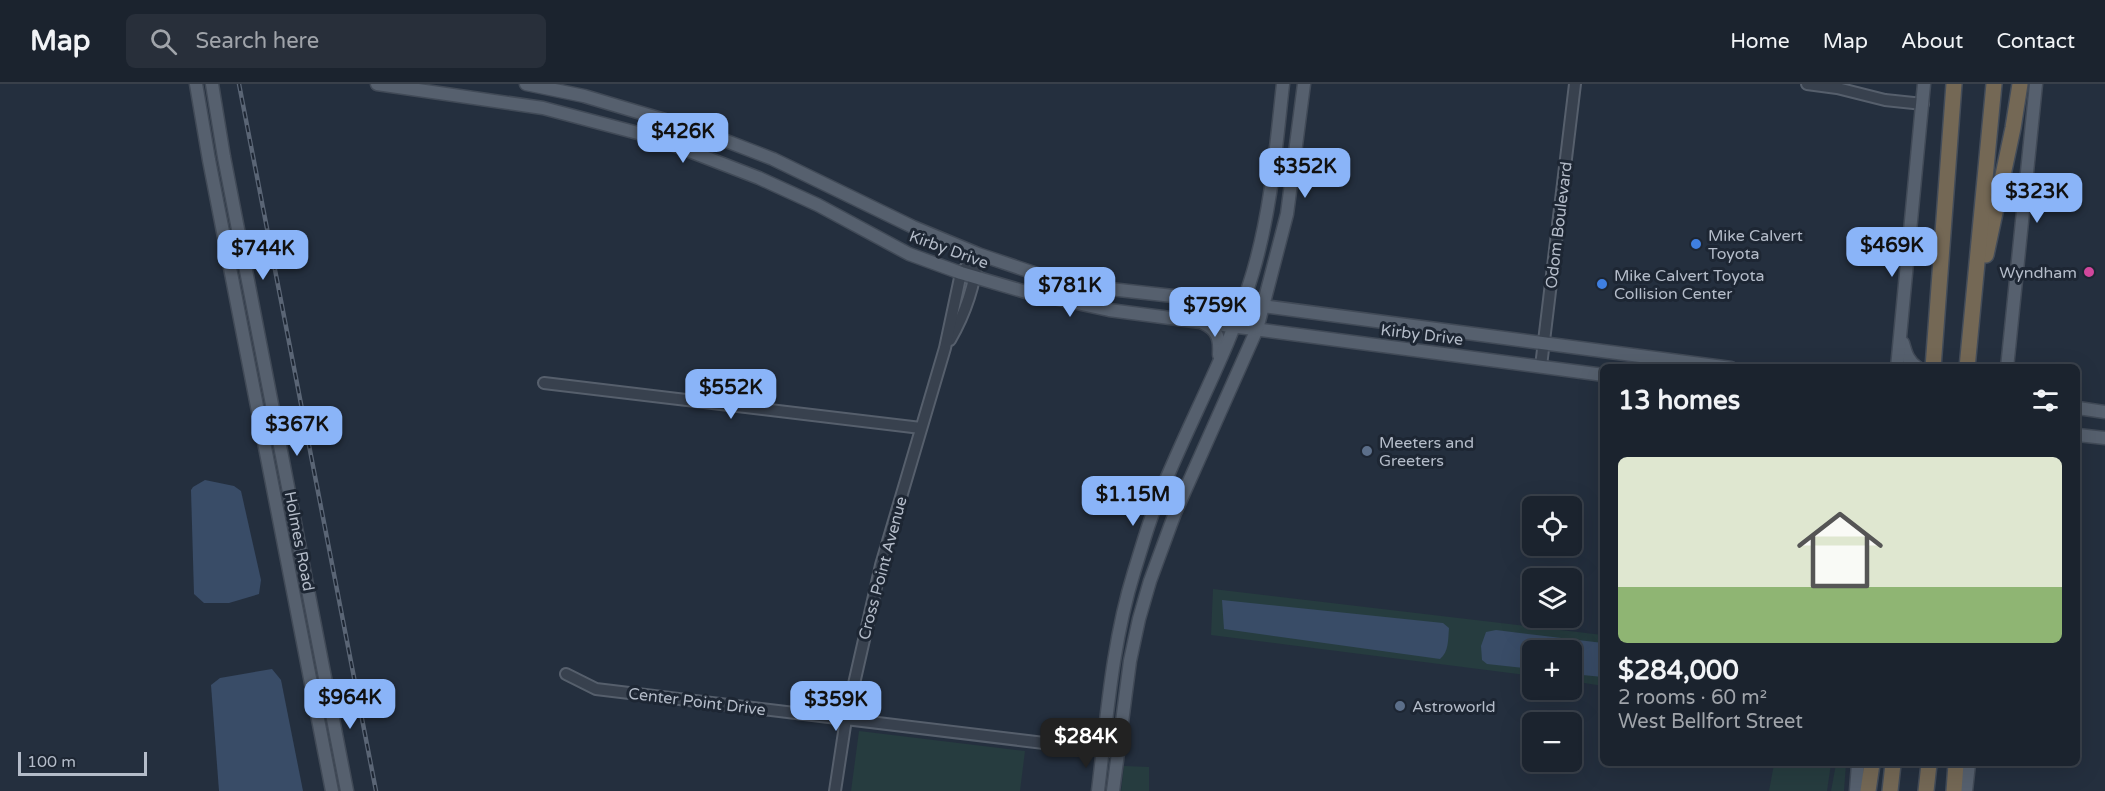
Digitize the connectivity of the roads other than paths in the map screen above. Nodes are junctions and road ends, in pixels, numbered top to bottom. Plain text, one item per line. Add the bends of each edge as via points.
1 (196, 84) edge
2 (212, 84) edge
3 (377, 84) edge
4 (526, 84) edge
5 (1283, 84) edge
6 (1304, 84) edge
7 (1575, 84) edge
8 (1807, 84) edge
9 (1924, 84) edge
10 (1954, 84) edge
11 (1994, 84) edge
12 (2020, 84) edge
13 (2036, 84) edge
14 (409, 86) edge
15 (584, 96) junction
16 (1923, 104) junction
17 (579, 117) junction
18 (695, 129) junction
19 (688, 150) junction
20 (1275, 157) junction
21 (1295, 162) junction
22 (827, 184) junction
23 (818, 205) junction
24 (978, 254) junction
25 (245, 268) junction
26 (231, 272) junction
27 (961, 273) junction
28 (975, 278) junction
29 (1242, 304) junction
30 (1263, 306) junction
31 (1199, 321) junction
32 (1970, 325) junction
33 (1234, 326) junction
34 (1257, 329) junction
35 (1902, 336) junction
36 (1543, 343) junction
37 (945, 348) junction
38 (1219, 360) junction
39 (2007, 363) edge
40 (1701, 364) edge
41 (1898, 364) edge
42 (1913, 364) edge
43 (1934, 364) edge
44 (1967, 364) edge
45 (1541, 366) junction
46 (1600, 374) edge
47 (544, 383) dead end
48 (2080, 408) edge
49 (2105, 412) edge
50 (921, 428) junction
51 (2080, 435) edge
52 (2105, 438) edge
53 (1155, 506) junction
54 (1175, 513) junction
55 (314, 620) junction
56 (299, 624) junction
57 (566, 674) dead end
58 (846, 719) junction
59 (1103, 750) junction
60 (1119, 752) junction
61 (1858, 766) edge
62 (1872, 766) edge
63 (1893, 766) edge
64 (1929, 766) edge
65 (1956, 766) edge
66 (1969, 766) edge
67 (332, 791) edge
68 (347, 791) edge
69 (834, 791) edge
70 (1098, 791) edge
71 (1113, 791) edge
72 (1856, 791) edge
73 (1868, 791) edge
74 (1890, 791) edge
75 (1926, 791) edge
76 (1954, 791) edge
77 (1966, 791) edge

1 - 26 main road, Holmes Road
2 - 25 main road, Holmes Road
3 - 14 main road, Kirby Drive
4 - 15 main road, Kirby Drive
5 - 20 main road
6 - 21 main road
7 - 36 street, Odom Boulevard
8 - 16 street
9 - 16 main road
10 - 43 highway
11 - 32 highway
12 - 32 highway
13 - 39 main road
14 - 17 main road, Kirby Drive
15 - 17 main road
15 - 18 main road, Kirby Drive
16 - 35 main road
17 - 19 main road, Kirby Drive
18 - 19 main road
18 - 22 main road, Kirby Drive
19 - 23 main road, Kirby Drive
20 - 21 main road
20 - 29 main road via 1260,243
21 - 30 main road via 1287,214
22 - 23 main road
22 - 24 main road, Kirby Drive
23 - 27 main road, Kirby Drive via 909,254
24 - 27 street, Cross Point Avenue
24 - 28 street, Cross Point Avenue
24 - 29 main road, Kirby Drive via 1057,279
25 - 26 main road
25 - 55 main road, Holmes Road
26 - 56 main road, Holmes Road
27 - 28 main road, Kirby Drive
27 - 37 street, Cross Point Avenue
28 - 31 main road, Kirby Drive via 1089,307
28 - 37 street, Cross Point Avenue via 956,330
29 - 30 main road, Kirby Drive
29 - 33 main road
30 - 34 main road
30 - 36 main road, Kirby Drive
31 - 33 main road, Kirby Drive
31 - 38 main road via 1217,334
32 - 44 highway
33 - 34 main road, Kirby Drive
33 - 38 main road
34 - 45 main road, Kirby Drive
34 - 54 main road
35 - 41 main road
35 - 42 main road
36 - 40 main road, Kirby Drive
36 - 45 street, Odom Boulevard
37 - 50 street, Cross Point Avenue
38 - 53 main road
45 - 46 main road, Kirby Drive
47 - 50 street
48 - 49 main road
50 - 58 street, Cross Point Avenue via 881,565
51 - 52 main road
53 - 54 main road
53 - 59 main road via 1123,614
54 - 60 main road via 1139,619
55 - 56 main road
55 - 68 main road, Holmes Road
56 - 67 main road, Holmes Road
57 - 58 street, Center Point Drive via 596,689
58 - 59 street, Center Point Drive
58 - 69 street, Cross Point Avenue
59 - 60 street, Center Point Drive
59 - 70 main road
60 - 71 main road
61 - 72 main road
62 - 73 highway
63 - 74 highway
64 - 75 highway
65 - 76 highway
66 - 77 main road

